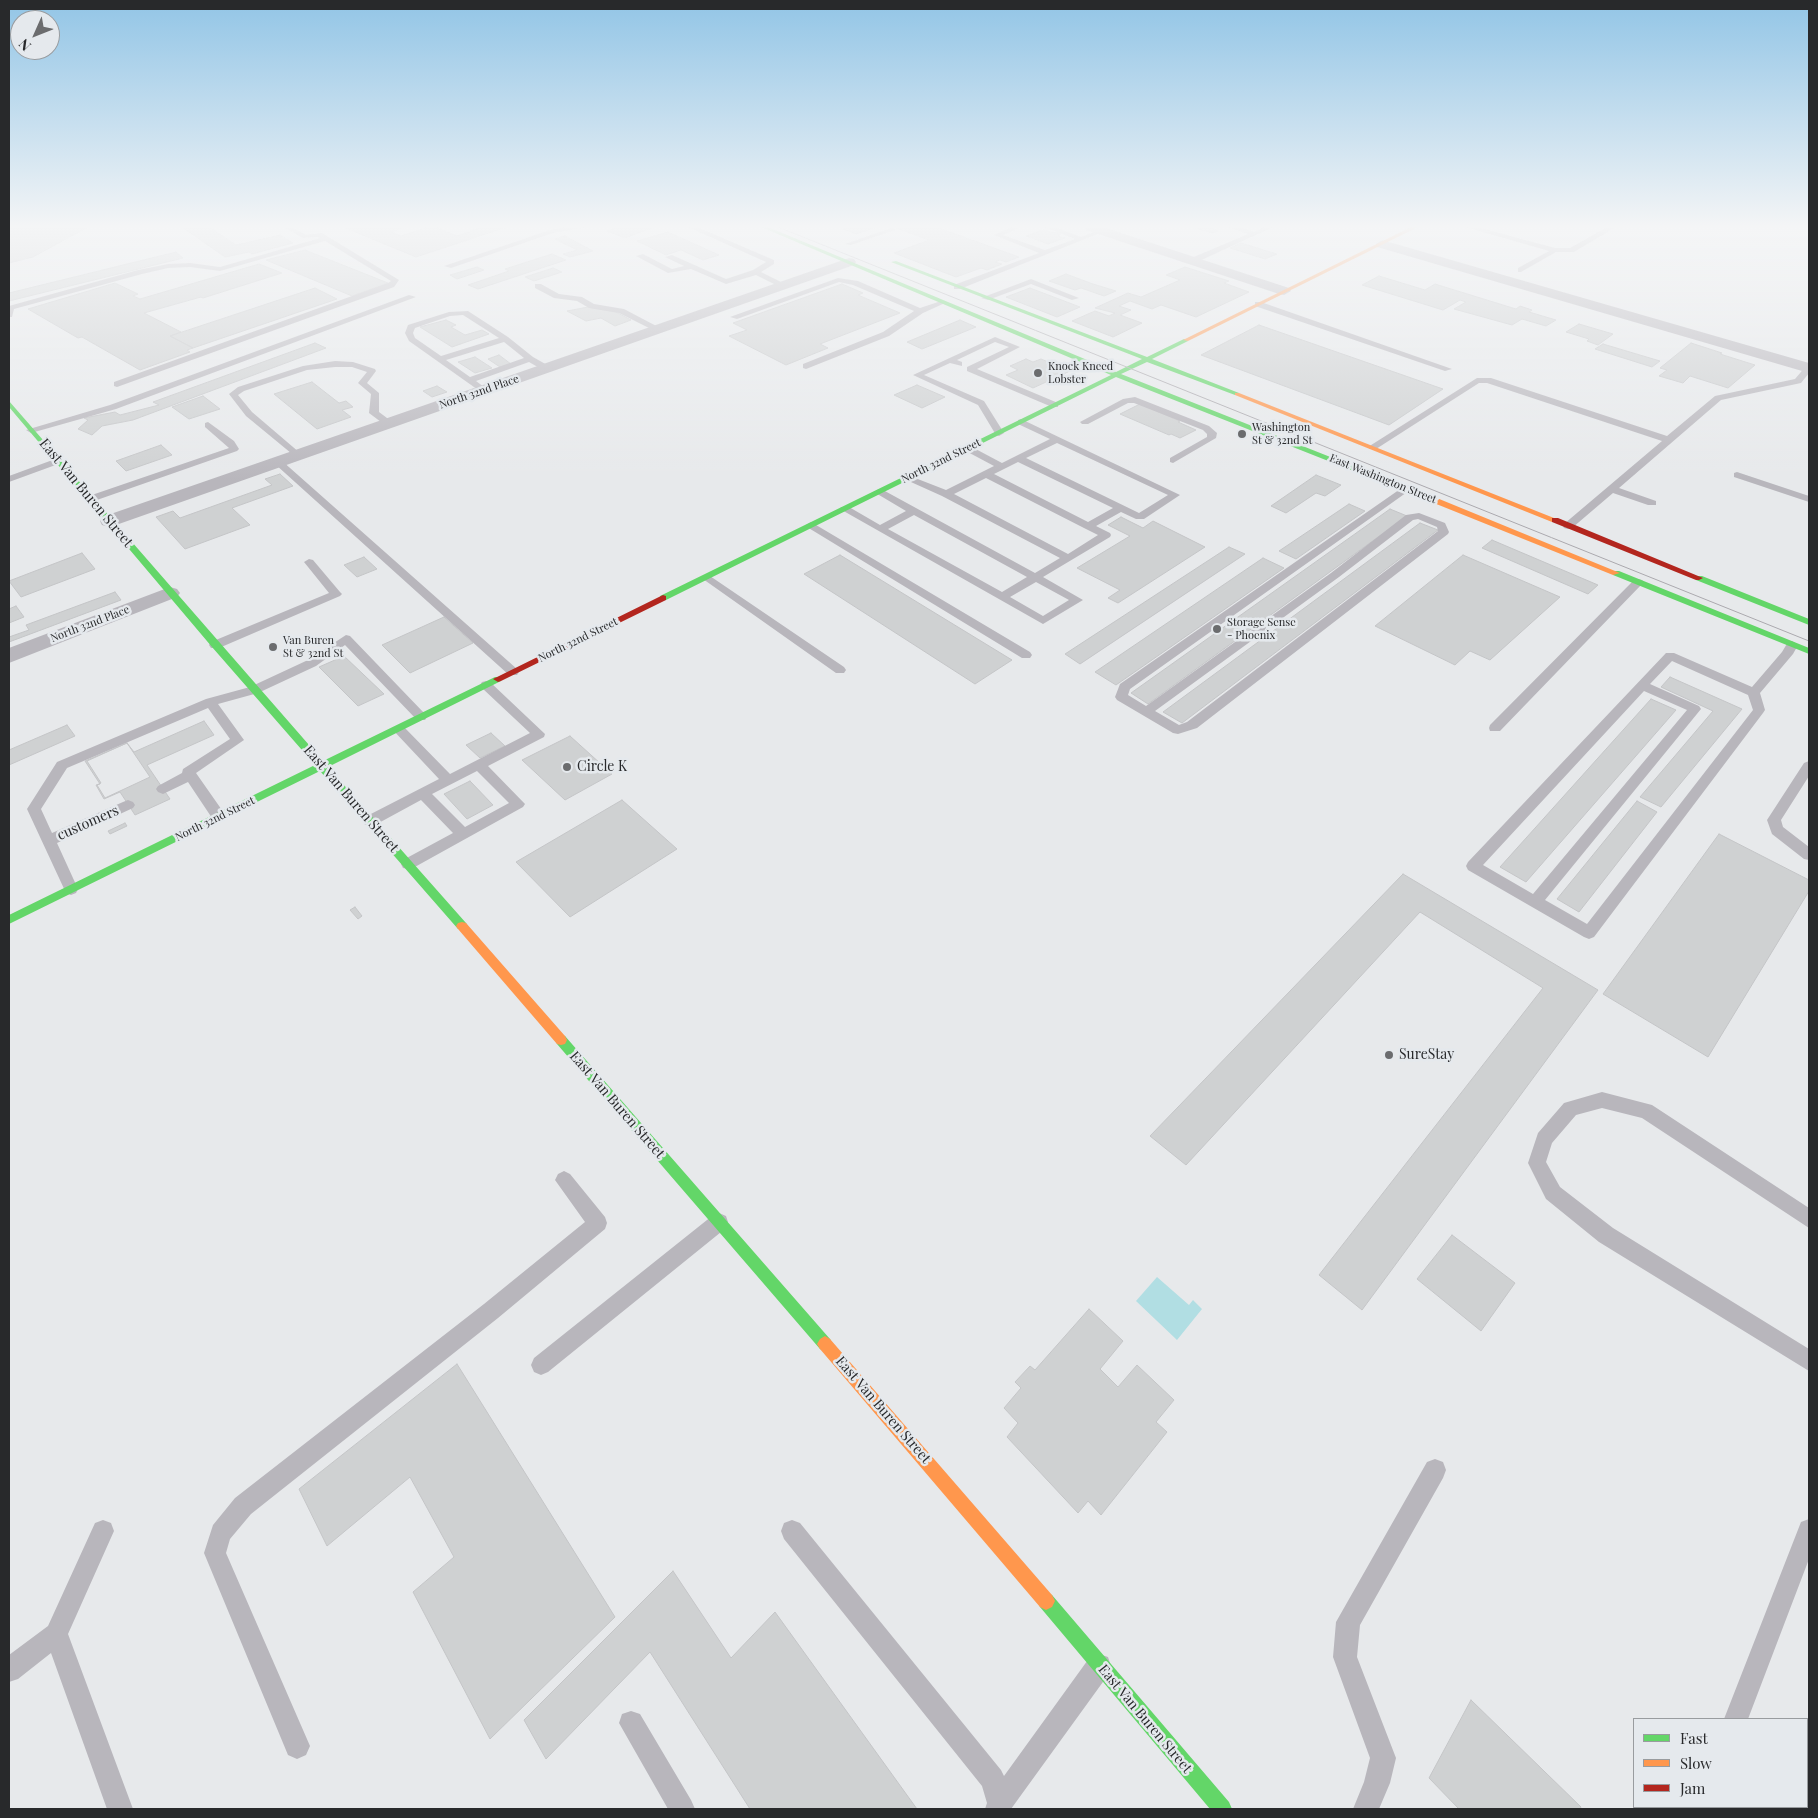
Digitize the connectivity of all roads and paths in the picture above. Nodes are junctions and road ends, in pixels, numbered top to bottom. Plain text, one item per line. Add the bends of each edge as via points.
1 (324, 312) edge
2 (367, 312) edge
3 (623, 312) edge
4 (707, 312) edge
5 (749, 312) edge
6 (919, 312) edge
7 (965, 312) edge
8 (1022, 312) edge
9 (1242, 312) edge
10 (1281, 312) edge
11 (1616, 312) edge
12 (734, 317) dead end
13 (658, 329) junction
14 (505, 339) junction
15 (440, 359) junction
16 (530, 359) junction
17 (1146, 359) junction
18 (950, 360) junction
19 (806, 366) dead end
20 (546, 368) junction
21 (970, 368) junction
22 (1809, 368) edge
23 (1448, 369) dead end
24 (1117, 374) junction
25 (110, 377) dead end
26 (469, 380) junction
27 (128, 390) junction
28 (484, 390) junction
29 (9, 403) edge
30 (1055, 405) junction
31 (1021, 422) junction
32 (1085, 422) dead end
33 (388, 423) junction
34 (208, 425) dead end
35 (31, 430) junction
36 (999, 433) junction
37 (1057, 439) junction
38 (1669, 440) junction
39 (1373, 447) junction
40 (967, 448) junction
41 (298, 455) junction
42 (1018, 458) junction
43 (1173, 460) dead end
44 (58, 462) junction
45 (278, 462) junction
46 (1002, 466) junction
47 (986, 474) junction
48 (1737, 475) dead end
49 (907, 478) junction
50 (9, 479) edge
51 (1406, 488) junction
52 (1612, 488) junction
53 (878, 492) junction
54 (946, 494) junction
55 (90, 498) junction
56 (1809, 499) edge
57 (1652, 502) dead end
58 (1121, 508) junction
59 (845, 509) junction
60 (914, 511) junction
61 (109, 521) junction
62 (811, 525) junction
63 (1088, 526) junction
64 (1568, 526) junction
65 (880, 528) junction
66 (1068, 558) junction
67 (309, 562) dead end
68 (707, 577) junction
69 (1036, 577) junction
70 (1638, 582) junction
71 (170, 593) junction
72 (1002, 597) junction
73 (1809, 622) edge
74 (1792, 644) junction
75 (215, 645) junction
76 (1809, 651) edge
77 (1026, 655) dead end
78 (9, 656) edge
79 (840, 670) dead end
80 (513, 672) junction
81 (486, 685) junction
82 (1643, 686) junction
83 (254, 690) junction
84 (1754, 693) junction
85 (210, 702) junction
86 (1146, 712) junction
87 (422, 717) junction
88 (1495, 728) dead end
89 (398, 729) junction
90 (479, 765) junction
91 (322, 766) junction
92 (1809, 766) edge
93 (190, 775) junction
94 (448, 780) junction
95 (163, 789) dead end
96 (423, 793) junction
97 (128, 805) dead end
98 (219, 817) junction
99 (370, 821) junction
100 (463, 834) junction
101 (48, 841) junction
102 (1809, 855) edge
103 (408, 864) junction
104 (71, 890) junction
105 (1535, 902) junction
106 (9, 920) edge
107 (564, 1180) dead end
108 (1809, 1218) edge
109 (719, 1222) junction
110 (1809, 1361) edge
111 (541, 1365) dead end
112 (1435, 1470) dead end
113 (1809, 1530) edge
114 (103, 1531) dead end
115 (792, 1531) dead end
116 (56, 1634) junction
117 (1100, 1665) junction
118 (9, 1670) edge
119 (1736, 1718) edge
120 (631, 1723) dead end
121 (297, 1746) dead end
122 (1208, 1804) edge
123 (999, 1806) edge
124 (120, 1809) edge
125 (682, 1809) edge
126 (1366, 1809) edge

1 - 27 lane
2 - 27 lane
3 - 13 lane
4 - 13 street, North 32nd Place
5 - 12 lane
6 - 19 lane via 886,334
7 - 24 main road, East Washington Street
8 - 17 main road, East Washington Street
9 - 17 main road, North 32nd Street
10 - 23 lane
11 - 22 street
13 - 20 street, North 32nd Place
14 - 15 lane
14 - 15 lane via 465,313 449,314 412,327 409,333 412,339
14 - 16 lane
15 - 26 lane
16 - 20 lane
16 - 26 lane
17 - 24 main road, North 32nd Street
17 - 39 main road, East Washington Street
18 - 21 lane
18 - 21 lane via 995,339 1016,348
18 - 36 lane via 917,375 981,403
20 - 28 street, North 32nd Place
21 - 30 lane
22 - 38 lane via 1798,380 1718,398
24 - 30 main road, North 32nd Street
24 - 51 main road, East Washington Street
25 - 27 lane
26 - 28 lane
27 - 35 lane via 79,417
28 - 33 street, North 32nd Place
29 - 35 main road, East Van Buren Street
30 - 31 main road, North 32nd Street
31 - 36 main road, North 32nd Street
31 - 37 lane
32 - 43 lane via 1126,401 1135,400 1212,433 1211,438
33 - 41 street, North 32nd Place
33 - 41 lane via 374,413 375,393 362,383 372,371 354,364 306,368 233,394 250,414
34 - 55 lane via 234,448
35 - 44 main road, East Van Buren Street
36 - 40 main road, North 32nd Street
37 - 42 lane
37 - 58 lane via 1175,495 1140,517
38 - 39 lane via 1488,380 1477,381
38 - 52 lane
39 - 64 main road, East Washington Street
40 - 46 lane
40 - 49 main road, North 32nd Street
41 - 45 street, North 32nd Place
42 - 46 lane
42 - 58 lane
44 - 50 lane
44 - 55 main road, East Van Buren Street
45 - 61 street, North 32nd Place
45 - 80 lane
46 - 47 lane
47 - 54 lane
47 - 63 lane
48 - 56 lane
49 - 53 main road, North 32nd Street
49 - 54 lane
51 - 70 main road, East Washington Street
51 - 86 lane via 1124,687 1121,697
52 - 57 lane
52 - 64 lane
53 - 59 main road, North 32nd Street
53 - 60 lane
54 - 66 lane
55 - 61 main road, East Van Buren Street
58 - 63 lane
59 - 62 main road, North 32nd Street
59 - 65 lane
60 - 65 lane
60 - 69 lane
61 - 71 main road, East Van Buren Street
62 - 68 main road, North 32nd Street
62 - 77 lane
63 - 66 lane via 1106,535
64 - 73 main road, East Washington Street
65 - 72 lane
66 - 69 lane
67 - 75 lane via 336,594
68 - 79 lane
68 - 80 main road, North 32nd Street
69 - 72 lane
69 - 72 lane via 1077,600 1042,621
70 - 74 main road, East Washington Street
70 - 88 lane
71 - 75 main road, East Van Buren Street
71 - 78 street, North 32nd Place
74 - 76 main road, East Washington Street
74 - 84 lane
75 - 83 main road, East Van Buren Street
80 - 81 main road, North 32nd Street
81 - 87 main road, North 32nd Street
81 - 90 lane via 539,734
82 - 84 lane via 1670,656
82 - 105 lane via 1695,709
82 - 105 lane via 1473,866
83 - 85 lane
83 - 87 lane via 312,663 346,639
83 - 91 main road, East Van Buren Street
84 - 105 lane via 1759,710 1589,933
85 - 93 lane via 238,740 188,772
85 - 101 lane via 62,765 34,809
86 - 86 lane via 1178,730 1192,725 1444,532 1441,525 1419,516 1410,517
87 - 89 main road, North 32nd Street
89 - 91 main road, North 32nd Street
89 - 94 lane
90 - 94 lane
90 - 100 lane via 518,804
91 - 98 main road, North 32nd Street
91 - 99 main road, East Van Buren Street
92 - 102 lane via 1774,820 1777,830
93 - 95 lane
93 - 98 lane
94 - 96 lane
96 - 99 lane
96 - 100 lane
97 - 101 lane, customers
98 - 104 main road, North 32nd Street
99 - 103 main road, East Van Buren Street
100 - 103 lane
101 - 104 lane
103 - 109 main road, East Van Buren Street
104 - 106 main road, North 32nd Street
107 - 121 lane via 598,1223 250,1500 221,1533 215,1553
108 - 110 lane via 1646,1110 1602,1100 1570,1109 1544,1139 1537,1163 1553,1192 1606,1235
109 - 111 lane
109 - 117 main road, East Van Buren Street
112 - 126 lane via 1348,1622 1345,1657 1383,1758 1378,1783
113 - 119 lane
114 - 116 lane
115 - 123 lane via 992,1779
116 - 118 lane
116 - 124 lane
117 - 122 main road, East Van Buren Street
117 - 123 lane
120 - 125 lane

